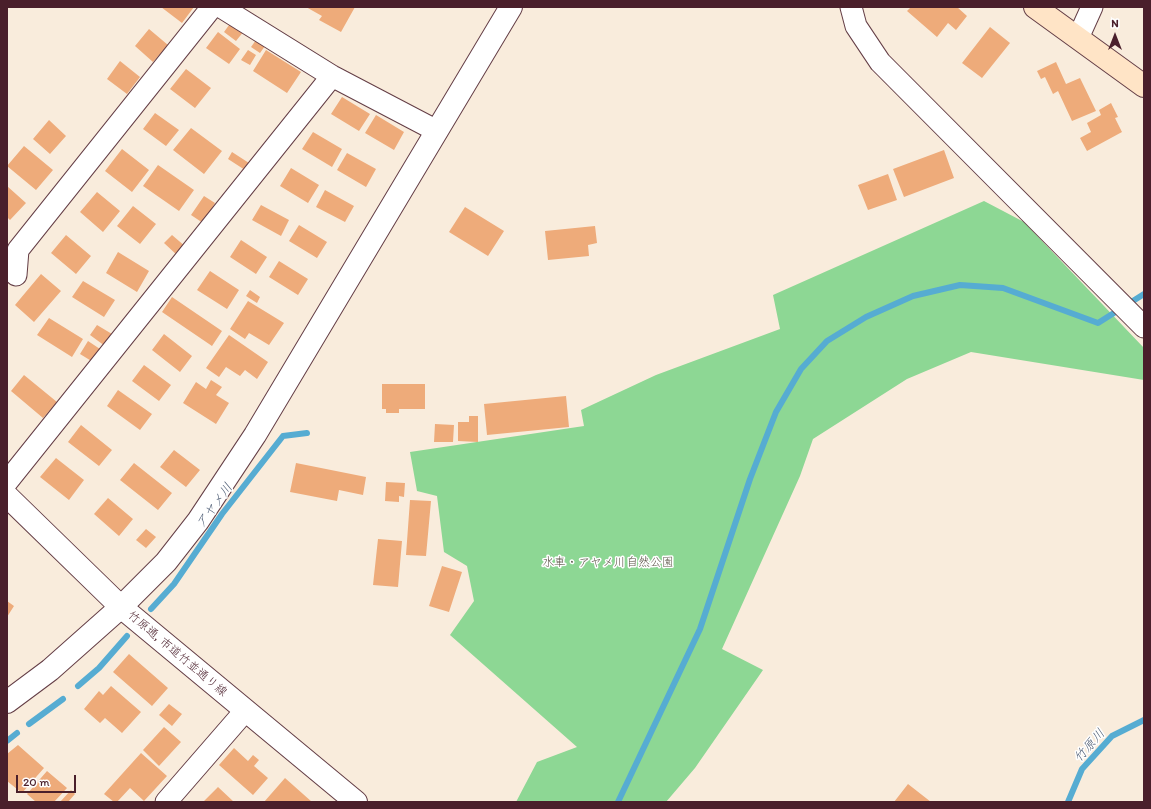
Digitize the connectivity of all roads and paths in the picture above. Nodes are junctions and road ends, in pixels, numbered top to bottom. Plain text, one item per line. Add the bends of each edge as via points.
1 (212, 7) edge
2 (220, 7) edge
3 (511, 7) edge
4 (851, 7) edge
5 (1035, 7) edge
6 (1092, 7) edge
7 (1078, 38) junction
8 (332, 76) junction
9 (1144, 86) edge
10 (437, 131) junction
11 (16, 275) dead end
12 (1144, 327) edge
13 (7, 482) edge
14 (7, 496) edge
15 (121, 608) junction
16 (7, 702) edge
17 (245, 710) junction
18 (166, 802) edge
19 (356, 802) edge

1 - 11 street via 18,250
2 - 8 street
3 - 10 street
4 - 12 street via 856,26 880,62
5 - 7 main road
6 - 7 street
7 - 9 main road
8 - 10 street
8 - 13 street
10 - 15 street via 255,435 198,521 166,562
14 - 15 street, 竹原通, 市道竹並通り線
15 - 16 street via 50,670
15 - 17 street, 竹原通, 市道竹並通り線
17 - 18 street
17 - 19 street, 竹原通, 市道竹並通り線

